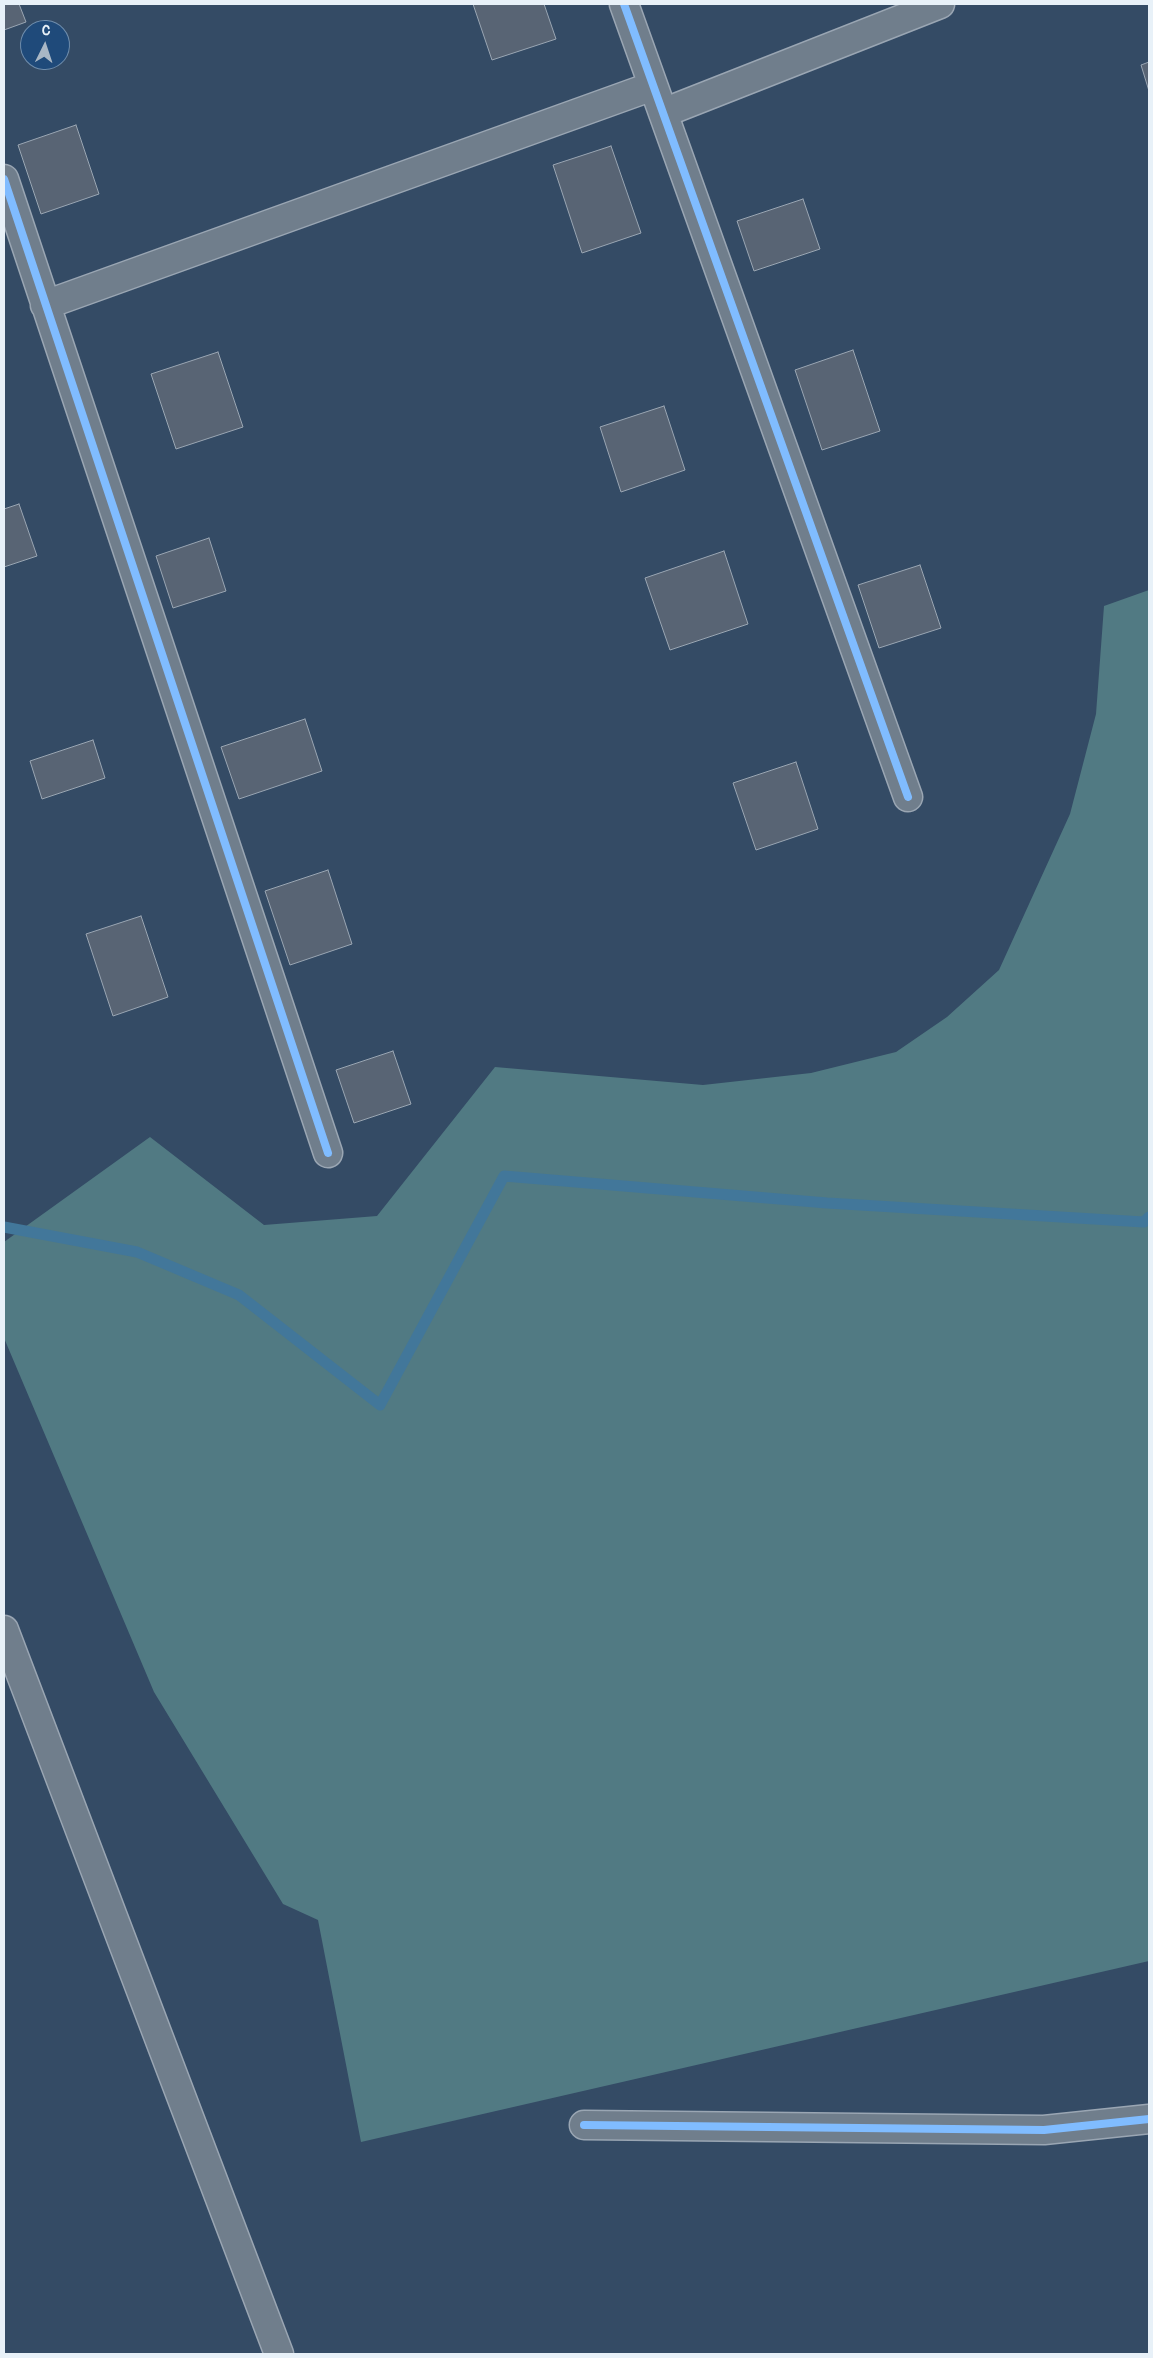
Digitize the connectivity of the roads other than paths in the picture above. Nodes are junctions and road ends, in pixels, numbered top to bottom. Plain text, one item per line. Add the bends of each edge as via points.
1 (624, 4) edge
2 (940, 4) edge
3 (653, 86) junction
4 (663, 113) junction
5 (4, 179) edge
6 (45, 304) junction
7 (908, 797) dead end
8 (328, 1153) dead end
9 (4, 1630) edge
10 (1149, 2119) edge
11 (584, 2125) dead end
12 (279, 2354) edge

1 - 3 street
2 - 4 street
3 - 4 street
3 - 6 street
4 - 7 street
5 - 6 street
6 - 8 street
9 - 12 street
10 - 11 street via 1044,2130

